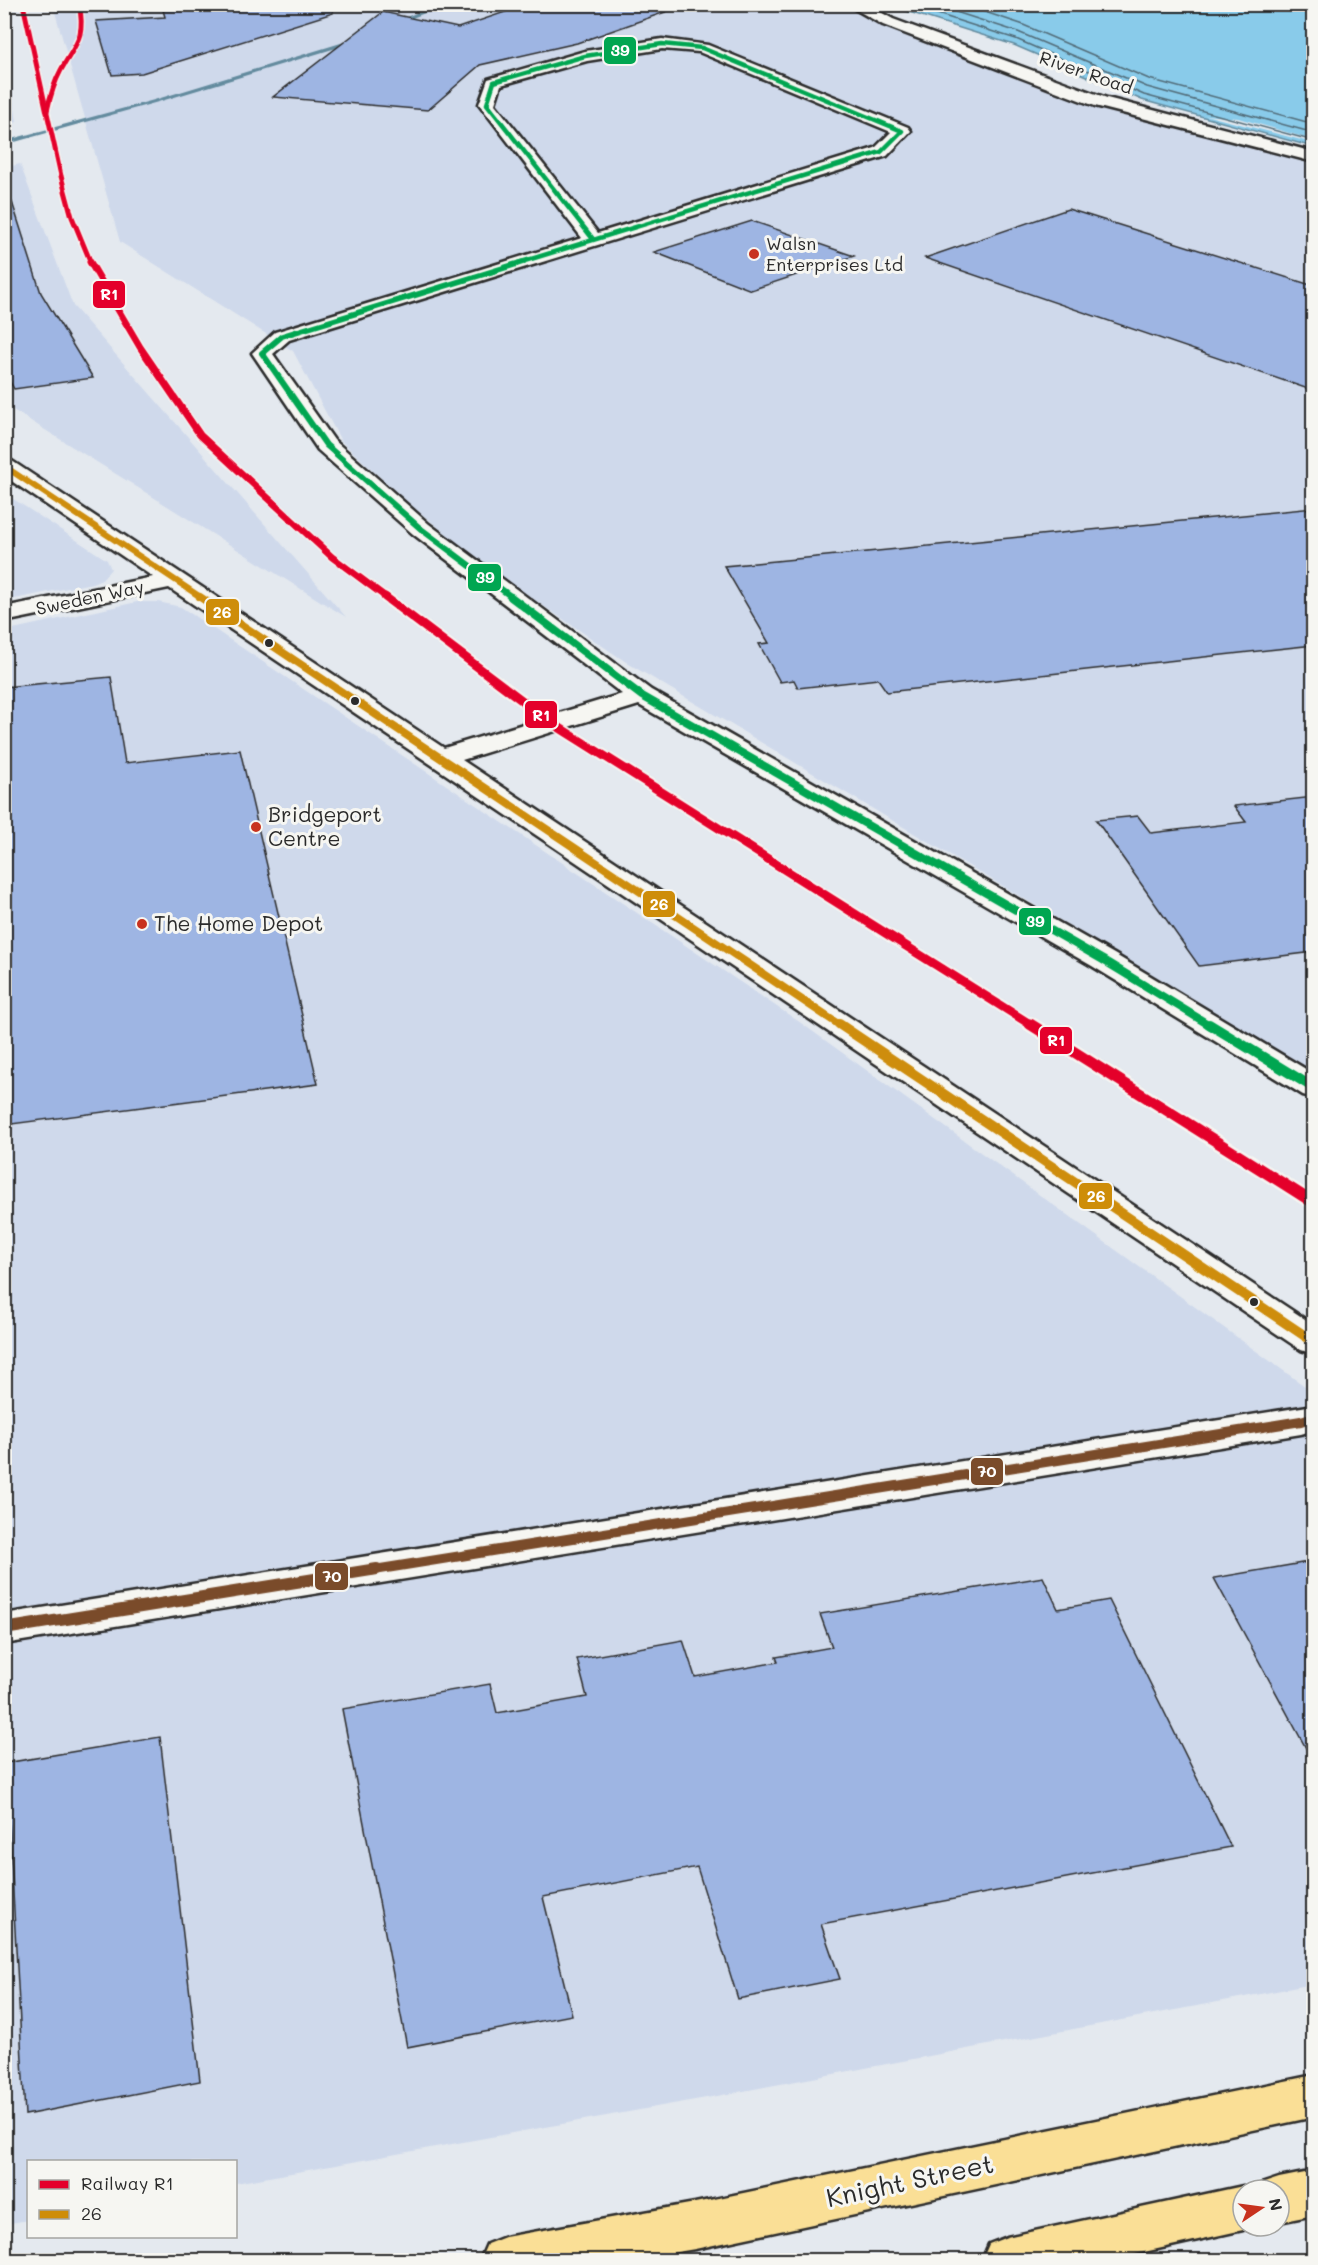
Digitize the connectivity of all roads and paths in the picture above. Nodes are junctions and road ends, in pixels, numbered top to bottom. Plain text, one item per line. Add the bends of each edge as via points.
1 (853, 4) edge
2 (1314, 157) edge
3 (593, 239) junction
4 (4, 466) edge
5 (176, 579) junction
6 (4, 615) edge
7 (642, 696) junction
8 (441, 758) junction
9 (1314, 1088) edge
10 (1314, 1342) edge
11 (1314, 1417) edge
12 (4, 1629) edge
13 (1314, 2096) edge
14 (1314, 2193) edge
15 (1291, 2198) edge
16 (1231, 2211) edge
17 (505, 2260) edge
18 (1007, 2260) edge

1 - 2 street, River Road via 888,22 1101,102
3 - 3 street via 881,152 902,131 702,48 662,44 585,56 494,82 487,104
3 - 7 street via 282,336 262,354 326,445 352,469 421,529
4 - 5 street
5 - 6 street, Sweden Way
5 - 8 street
7 - 8 street
7 - 9 street via 1103,960
8 - 10 street
11 - 12 street
13 - 17 highway, Knight Street via 695,2226
14 - 15 highway
16 - 18 highway

